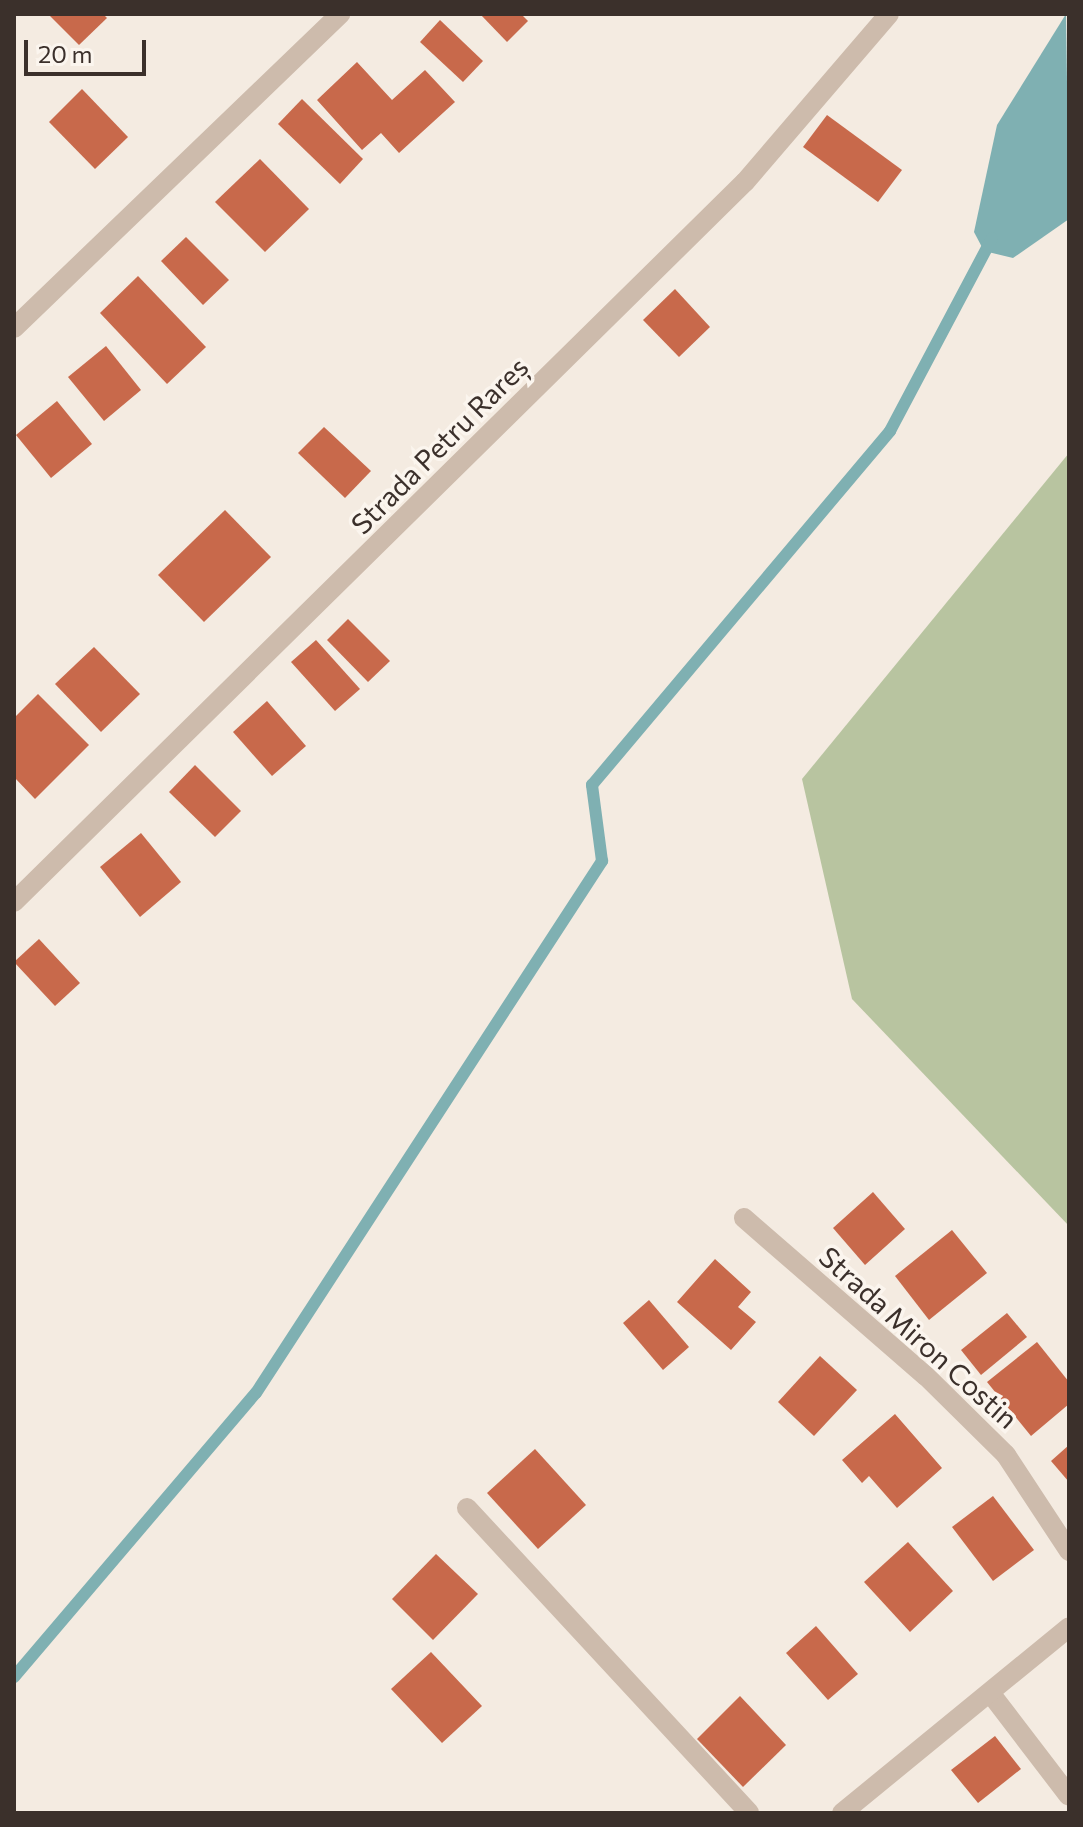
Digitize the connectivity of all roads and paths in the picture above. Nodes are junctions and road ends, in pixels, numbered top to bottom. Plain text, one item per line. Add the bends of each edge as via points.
1 (340, 14) edge
2 (889, 14) edge
3 (14, 328) edge
4 (14, 902) edge
5 (744, 1218) dead end
6 (467, 1508) dead end
7 (1069, 1551) edge
8 (1069, 1627) edge
9 (991, 1694) junction
10 (1069, 1796) edge
11 (749, 1813) edge
12 (842, 1813) edge

1 - 3 street
2 - 4 street, Strada Petru Rareș via 745,182
5 - 7 street, Strada Miron Costin via 926,1376 1006,1455
6 - 11 street
8 - 9 street
9 - 10 street
9 - 12 street

